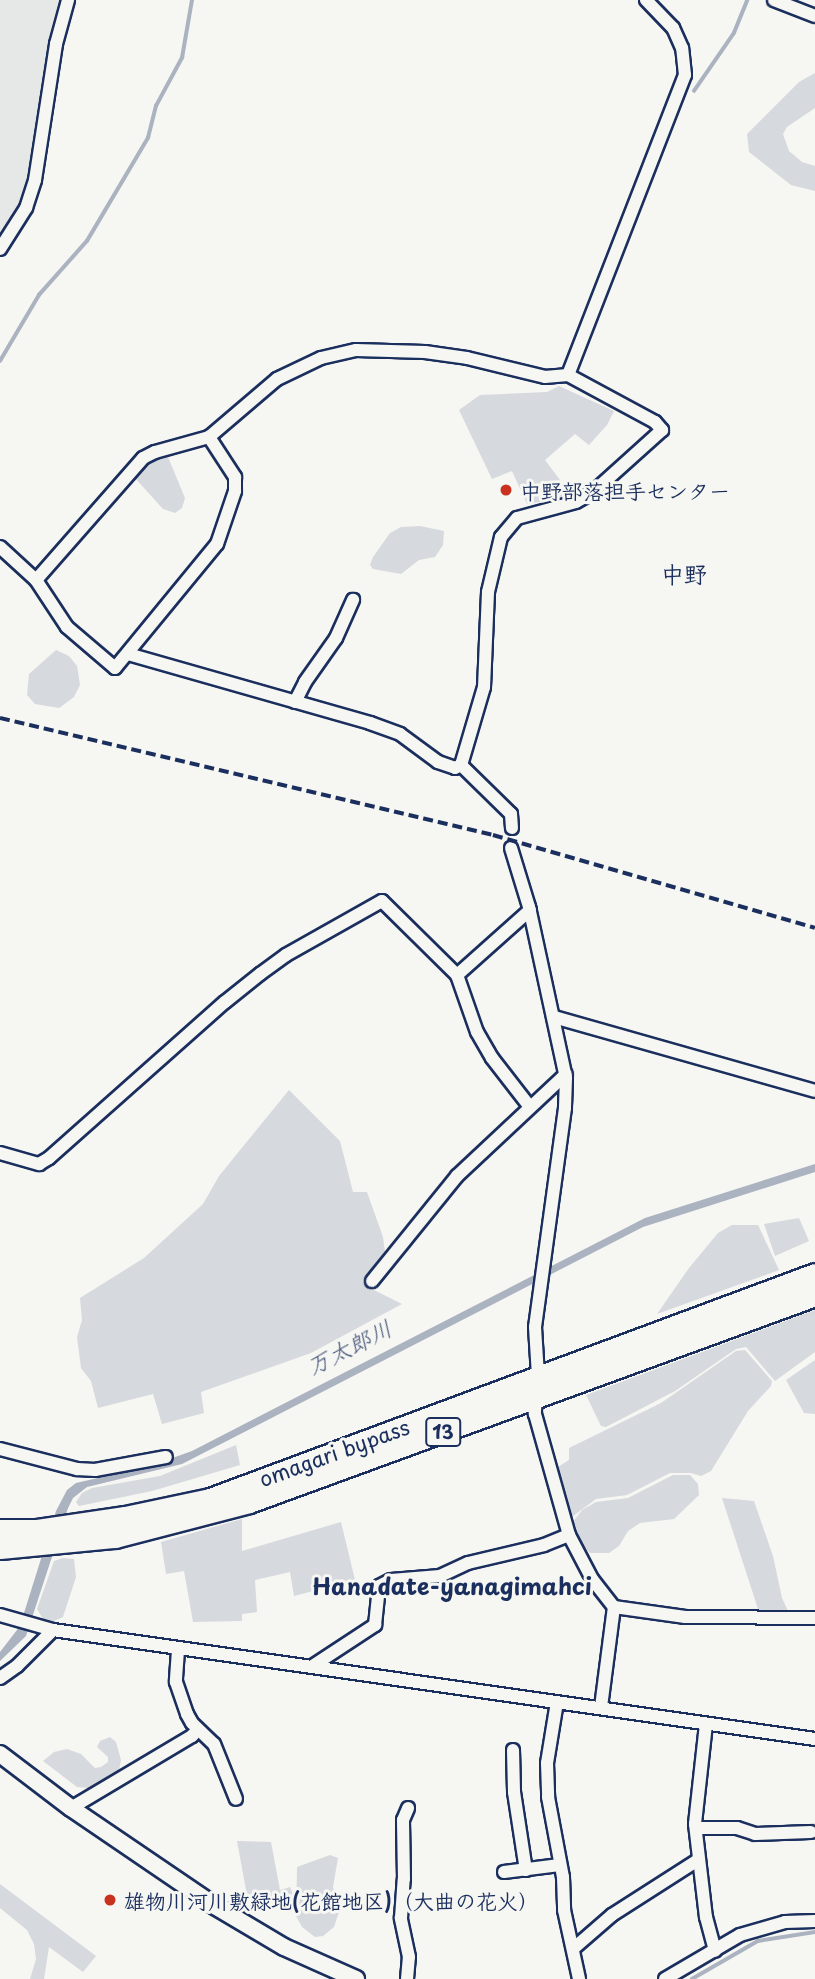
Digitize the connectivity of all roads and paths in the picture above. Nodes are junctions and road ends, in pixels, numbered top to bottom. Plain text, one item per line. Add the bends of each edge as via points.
1 (68, 0) edge
2 (646, 0) edge
3 (774, 0) edge
4 (815, 16) edge
5 (0, 249) edge
6 (568, 375) junction
7 (209, 438) junction
8 (0, 547) edge
9 (36, 580) junction
10 (353, 600) dead end
11 (128, 654) junction
12 (295, 702) junction
13 (461, 765) junction
14 (512, 828) dead end
15 (511, 848) dead end
16 (530, 910) junction
17 (457, 975) junction
18 (554, 1017) junction
19 (566, 1074) junction
20 (815, 1091) edge
21 (530, 1107) junction
22 (0, 1153) edge
23 (815, 1274) edge
24 (372, 1281) dead end
25 (815, 1295) edge
26 (538, 1376) junction
27 (536, 1398) junction
28 (0, 1449) edge
29 (166, 1457) dead end
30 (0, 1530) edge
31 (65, 1534) junction
32 (569, 1535) junction
33 (41, 1538) junction
34 (0, 1548) edge
35 (614, 1607) junction
36 (3, 1616) edge
37 (815, 1618) edge
38 (47, 1629) junction
39 (178, 1650) junction
40 (311, 1667) junction
41 (0, 1678) edge
42 (557, 1702) junction
43 (601, 1707) junction
44 (706, 1724) junction
45 (198, 1729) junction
46 (815, 1739) edge
47 (513, 1750) dead end
48 (0, 1754) edge
49 (236, 1799) dead end
50 (71, 1808) junction
51 (408, 1808) dead end
52 (696, 1828) junction
53 (811, 1832) dead end
54 (698, 1860) junction
55 (560, 1865) junction
56 (526, 1870) junction
57 (504, 1872) dead end
58 (815, 1921) edge
59 (574, 1948) junction
60 (715, 1951) junction
61 (356, 1979) edge
62 (407, 1979) edge
63 (579, 1979) edge
64 (665, 1979) edge

1 - 5 street via 56,44 35,180 26,208
2 - 6 street via 673,28 682,48 685,75
3 - 4 street
6 - 7 street via 545,377 425,352 356,350 321,358 277,379
6 - 13 street via 662,430 592,493 517,518 502,537 488,592 484,687
7 - 9 street via 144,458
7 - 11 street via 235,477 235,491 220,535
8 - 9 street
9 - 11 street via 68,627 115,668
10 - 12 street via 336,638
11 - 12 street
12 - 13 street via 390,730 438,762 455,768
13 - 14 street via 511,814
15 - 16 street
16 - 17 street
16 - 18 street
17 - 21 street via 477,1032
17 - 22 street via 382,901 286,955 251,981 49,1158 39,1164
18 - 19 street
18 - 20 street
19 - 21 street
19 - 26 street via 536,1327
21 - 24 street via 457,1176
23 - 26 highway, omagari bypass / 13
25 - 27 highway, omagari bypass / 13
26 - 27 street
26 - 31 highway, omagari bypass / 13 via 210,1499
27 - 31 highway, omagari bypass / 13 via 249,1502 115,1537
27 - 32 street via 534,1414
28 - 29 street via 95,1470
30 - 33 highway, omagari bypass / 13
31 - 33 highway, omagari bypass / 13
32 - 35 street via 592,1579
32 - 40 street via 468,1563 440,1576 391,1580 379,1586 375,1625
33 - 34 highway, omagari bypass / 13
35 - 37 street via 685,1617
35 - 43 street
36 - 38 street
38 - 39 street
38 - 41 street via 18,1666
39 - 40 street
39 - 45 street via 176,1682
40 - 42 street
42 - 43 street
42 - 55 street via 547,1763
43 - 44 street
44 - 46 street
44 - 52 street
45 - 49 street via 214,1744
45 - 50 street
47 - 56 street via 514,1792
48 - 50 street
50 - 61 street via 226,1913 284,1947
51 - 62 street via 403,1820 401,1918 409,1956
52 - 53 street via 737,1828 755,1834
52 - 54 street
54 - 59 street via 612,1915
54 - 60 street
55 - 56 street
55 - 59 street via 564,1910
56 - 57 street
58 - 60 street via 762,1927
59 - 63 street
60 - 64 street

